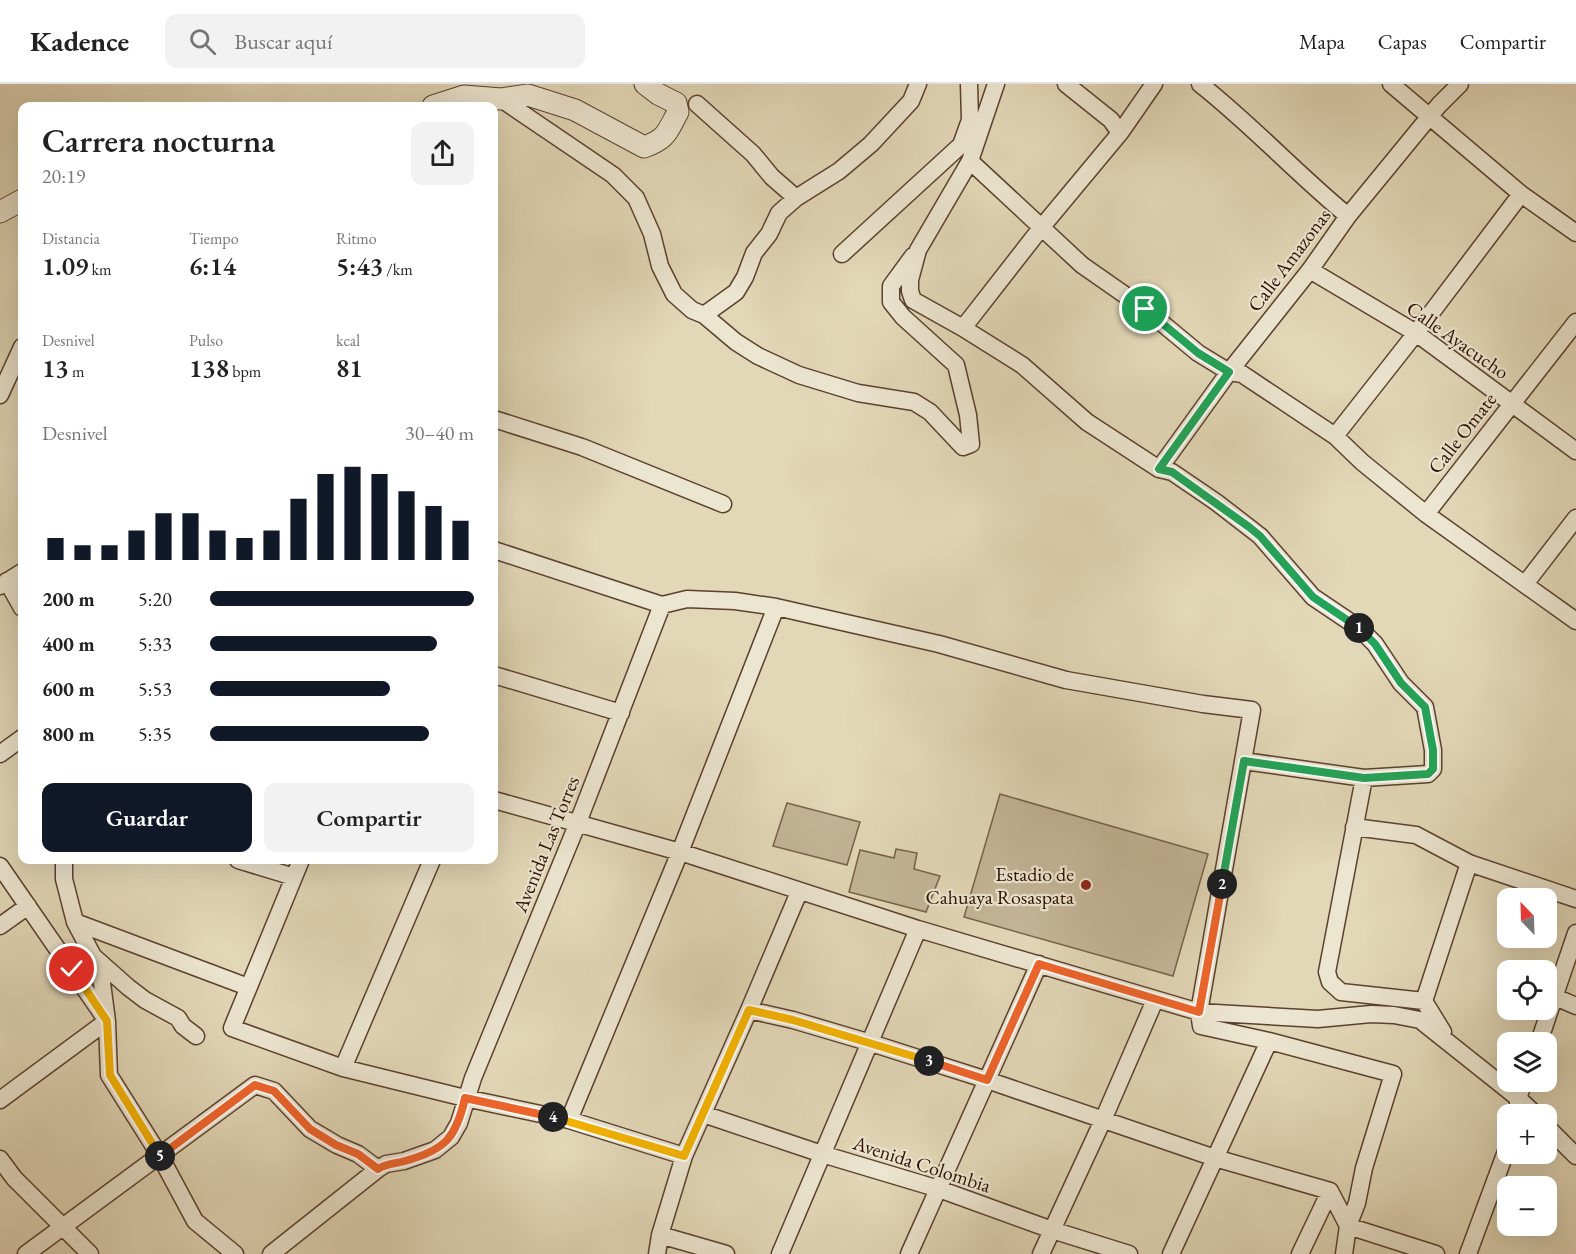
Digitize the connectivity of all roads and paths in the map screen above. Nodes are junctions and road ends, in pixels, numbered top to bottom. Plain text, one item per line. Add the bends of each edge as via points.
1 (645, 84) edge
2 (918, 84) edge
3 (969, 84) edge
4 (996, 84) edge
5 (1066, 84) edge
6 (1154, 84) edge
7 (1200, 84) edge
8 (1391, 84) edge
9 (1460, 84) edge
10 (501, 99) junction
11 (445, 102) edge
12 (697, 104) dead end
13 (1431, 116) junction
14 (976, 124) junction
15 (1120, 133) junction
16 (970, 161) junction
17 (1521, 194) junction
18 (796, 198) junction
19 (18, 202) edge
20 (0, 213) edge
21 (1348, 216) junction
22 (1041, 228) junction
23 (1576, 234) edge
24 (918, 250) junction
25 (843, 254) dead end
26 (1310, 270) junction
27 (704, 315) junction
28 (1576, 322) edge
29 (963, 328) junction
30 (1416, 333) junction
31 (18, 356) edge
32 (1229, 372) junction
33 (0, 395) edge
34 (1511, 404) junction
35 (498, 420) edge
36 (1335, 436) junction
37 (1576, 451) edge
38 (1159, 469) junction
39 (723, 504) dead end
40 (1426, 514) junction
41 (1576, 518) edge
42 (498, 551) edge
43 (18, 575) edge
44 (4, 584) edge
45 (1525, 584) junction
46 (18, 603) edge
47 (662, 605) junction
48 (776, 607) junction
49 (1576, 621) edge
50 (498, 676) edge
51 (621, 713) junction
52 (18, 741) edge
53 (0, 754) edge
54 (1244, 761) junction
55 (1364, 778) junction
56 (498, 801) edge
57 (577, 825) junction
58 (1354, 827) junction
59 (680, 852) junction
60 (1469, 862) junction
61 (64, 864) edge
62 (250, 864) edge
63 (300, 864) edge
64 (430, 864) edge
65 (0, 866) edge
66 (294, 878) junction
67 (799, 892) junction
68 (1576, 899) edge
69 (28, 906) junction
70 (75, 922) junction
71 (0, 926) edge
72 (918, 929) junction
73 (1576, 933) edge
74 (93, 956) junction
75 (1039, 964) junction
76 (248, 987) junction
77 (1557, 991) edge
78 (1557, 998) edge
79 (1155, 1000) junction
80 (1424, 1001) junction
81 (1576, 1006) edge
82 (749, 1010) junction
83 (1199, 1012) junction
84 (107, 1021) junction
85 (196, 1036) dead end
86 (1269, 1041) junction
87 (1449, 1042) junction
88 (871, 1043) junction
89 (343, 1068) junction
90 (987, 1080) junction
91 (465, 1098) junction
92 (0, 1100) edge
93 (1516, 1104) edge
94 (703, 1114) junction
95 (569, 1120) junction
96 (1103, 1120) junction
97 (1557, 1137) edge
98 (822, 1154) junction
99 (160, 1156) junction
100 (684, 1156) junction
101 (1576, 1156) edge
102 (1215, 1158) junction
103 (0, 1159) edge
104 (1501, 1164) edge
105 (378, 1169) junction
106 (939, 1189) junction
107 (1330, 1191) junction
108 (63, 1226) junction
109 (1348, 1226) junction
110 (1052, 1230) junction
111 (660, 1235) junction
112 (26, 1254) edge
113 (90, 1254) edge
114 (235, 1254) edge
115 (271, 1254) edge
116 (657, 1254) edge
117 (726, 1254) edge
118 (780, 1254) edge
119 (909, 1254) edge
120 (1041, 1254) edge
121 (1129, 1254) edge
122 (1172, 1254) edge
123 (1300, 1254) edge
124 (1344, 1254) edge
125 (1436, 1254) edge
126 (1468, 1254) edge

1 - 10 street via 676,103 678,112 659,142 645,147 575,110 528,95
2 - 18 street via 911,101 871,144 839,171
3 - 14 street
4 - 14 street
5 - 15 street via 1111,120
6 - 15 street
7 - 21 street
8 - 13 street
9 - 13 street, Calle Amazonas
10 - 11 street via 464,96
10 - 27 street via 613,175 636,198 674,294
12 - 18 street via 753,153
13 - 17 street
13 - 21 street, Calle Amazonas
14 - 16 street
14 - 25 street via 961,145
15 - 22 street
16 - 22 street
16 - 24 street
17 - 23 street
17 - 30 street
18 - 27 street via 779,213 736,292
19 - 20 street
21 - 26 street, Calle Amazonas
22 - 29 street
22 - 32 street via 1082,265
24 - 27 street via 891,286 891,302 956,365 971,431 971,444 963,447 930,412 914,402 858,393 799,375 758,356
24 - 29 street via 910,280 913,300
26 - 30 street, Calle Ayacucho
26 - 32 street, Calle Amazonas
28 - 34 street, Calle Omate
29 - 38 street via 1022,365 1087,422
30 - 34 street, Calle Ayacucho
30 - 36 street
31 - 33 street
32 - 36 street via 1242,374
32 - 38 street, Calle Amazonas
34 - 37 street, Calle Ayacucho
34 - 40 street, Calle Omate
35 - 39 street via 582,447
36 - 40 street
38 - 55 street via 1172,472 1260,536 1313,597 1359,628 1375,644 1401,683 1425,707 1433,769 1428,774
40 - 45 street
41 - 45 street
42 - 47 street
43 - 44 street
44 - 46 street
45 - 49 street
47 - 48 street via 687,599
47 - 51 street, Avenida Las Torres
48 - 54 street via 939,644 1066,680 1252,710
48 - 59 street
50 - 51 street
51 - 57 street, Avenida Las Torres
52 - 53 street
54 - 55 street
54 - 83 street
55 - 58 street
56 - 57 street
57 - 59 street
57 - 91 street, Avenida Las Torres
58 - 60 street via 1416,836
58 - 80 street via 1327,972 1330,982 1341,992
59 - 67 street
59 - 95 street
60 - 68 street
60 - 80 street
61 - 70 street
62 - 66 street
63 - 66 street
64 - 89 street
65 - 69 street
66 - 76 street
67 - 72 street
67 - 82 street
69 - 71 street
69 - 84 street
70 - 74 street
70 - 76 street
72 - 75 street
72 - 88 street
73 - 77 street
74 - 84 street via 102,983
74 - 85 street via 145,1000 178,1018
75 - 79 street
75 - 90 street
76 - 89 street via 232,1028
78 - 81 street
79 - 83 street
79 - 96 street
80 - 87 street
82 - 88 street
82 - 94 street
83 - 86 street via 1201,1026
83 - 87 street via 1318,1019 1394,1016 1420,1020
84 - 92 street
84 - 99 street via 110,1075
86 - 102 street
86 - 109 street via 1393,1074
87 - 93 street
88 - 90 street
88 - 98 street
89 - 91 street
90 - 96 street
90 - 106 street
91 - 95 street
91 - 105 street, Avenida Las Torres via 451,1137 435,1150
94 - 98 street, Avenida Colombia
94 - 100 street
95 - 100 street
96 - 102 street
96 - 110 street
97 - 101 street
98 - 106 street, Avenida Colombia
98 - 118 street
99 - 105 street via 255,1085 274,1091 310,1129
99 - 108 street
99 - 114 street via 195,1221
100 - 111 street
102 - 107 street
102 - 122 street
103 - 108 street
104 - 126 street
105 - 115 street
106 - 110 street, Avenida Colombia
106 - 119 street
107 - 109 street
107 - 123 street
108 - 112 street
108 - 113 street
109 - 124 street
109 - 125 street
110 - 120 street
110 - 121 street, Avenida Colombia
111 - 116 street
111 - 117 street

